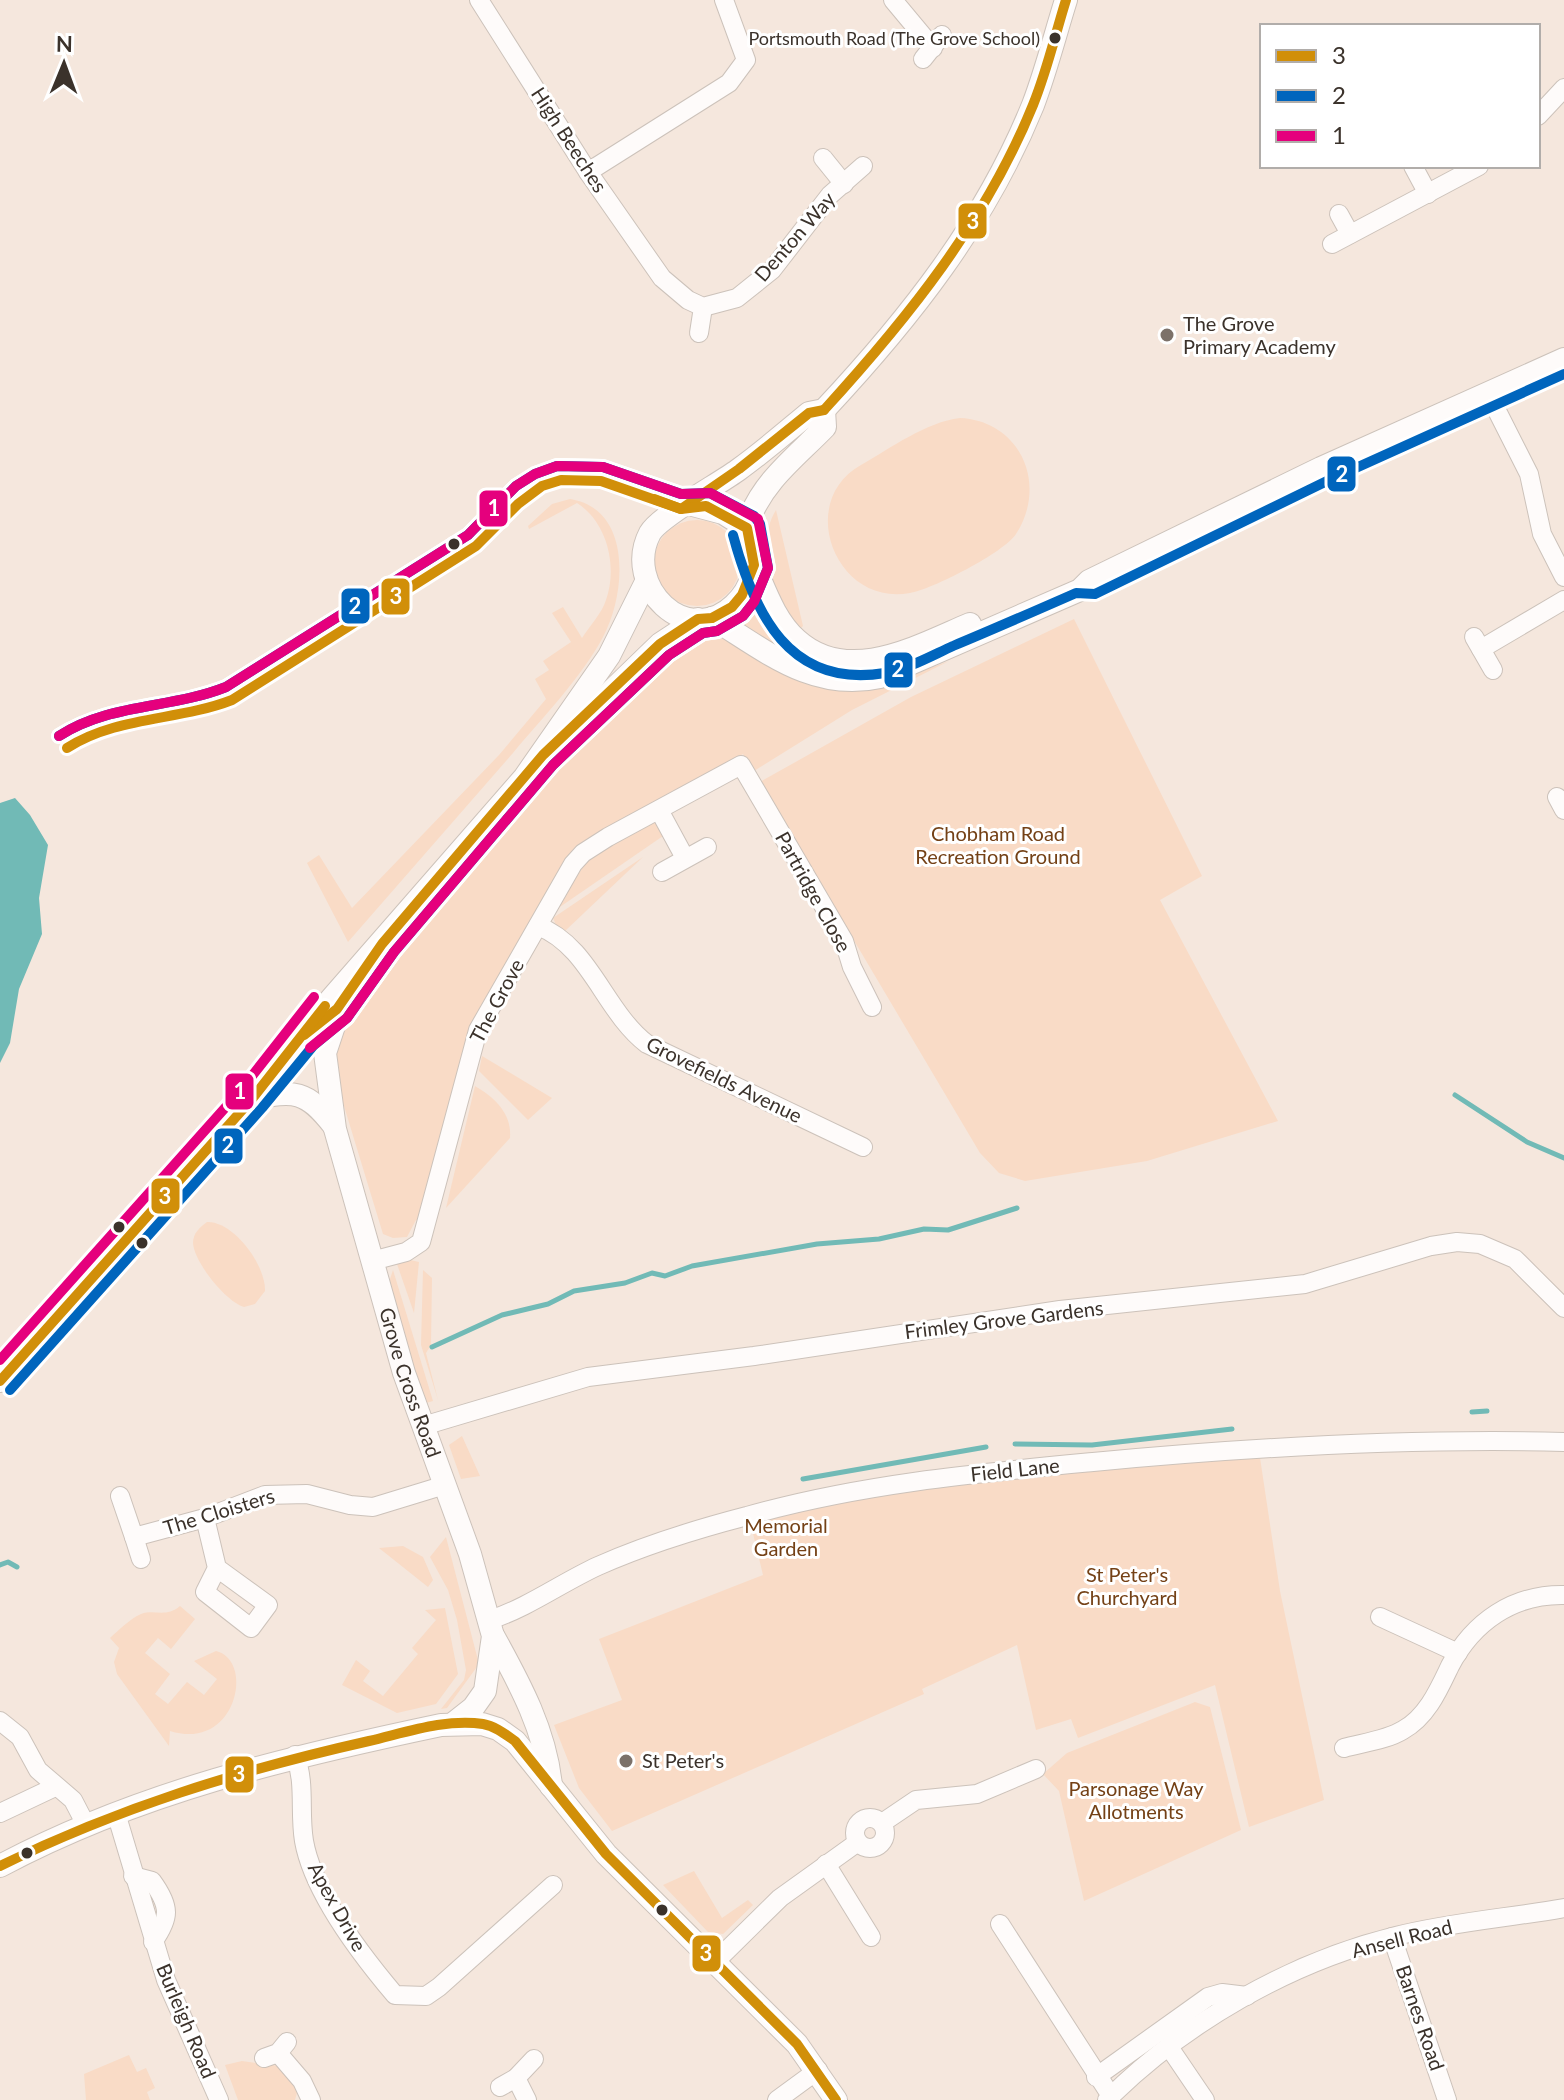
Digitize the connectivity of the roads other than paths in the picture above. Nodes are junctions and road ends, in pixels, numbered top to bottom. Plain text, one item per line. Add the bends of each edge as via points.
1 (479, 0) edge
2 (724, 0) edge
3 (893, 0) edge
4 (1066, 0) edge
5 (933, 47) dead end
6 (1564, 88) edge
7 (1540, 114) edge
8 (823, 158) dead end
9 (863, 166) dead end
10 (1414, 168) edge
11 (1475, 168) edge
12 (588, 172) junction
13 (844, 184) junction
14 (1428, 194) junction
15 (1339, 214) dead end
16 (1350, 234) junction
17 (1332, 244) dead end
18 (703, 307) junction
19 (699, 333) dead end
20 (1564, 359) edge
21 (1488, 393) junction
22 (824, 410) junction
23 (689, 504) junction
24 (747, 528) junction
25 (754, 565) junction
26 (1564, 577) edge
27 (1089, 581) junction
28 (645, 584) junction
29 (1564, 600) edge
30 (705, 619) junction
31 (1493, 670) dead end
32 (543, 755) junction
33 (749, 779) joint
34 (659, 810) junction
35 (707, 847) dead end
36 (685, 858) junction
37 (662, 872) dead end
38 (538, 926) junction
39 (382, 944) junction
40 (343, 999) junction
41 (872, 1007) dead end
42 (304, 1035) junction
43 (252, 1099) junction
44 (334, 1127) junction
45 (863, 1147) dead end
46 (372, 1261) junction
47 (1564, 1308) edge
48 (0, 1381) edge
49 (423, 1426) junction
50 (1564, 1442) edge
51 (445, 1485) junction
52 (120, 1496) dead end
53 (205, 1518) junction
54 (134, 1537) junction
55 (141, 1559) dead end
56 (217, 1568) dead end
57 (1564, 1595) edge
58 (1380, 1617) dead end
59 (492, 1628) junction
60 (1458, 1653) junction
61 (0, 1721) edge
62 (454, 1723) junction
63 (1344, 1748) dead end
64 (295, 1755) junction
65 (1036, 1769) dead end
66 (55, 1787) junction
67 (551, 1789) junction
68 (0, 1813) edge
69 (116, 1813) junction
70 (86, 1825) junction
71 (826, 1864) junction
72 (0, 1866) edge
73 (553, 1885) dead end
74 (1564, 1908) edge
75 (1000, 1924) dead end
76 (871, 1937) dead end
77 (1392, 1937) junction
78 (715, 1962) junction
79 (1247, 1996) junction
80 (1169, 2047) junction
81 (276, 2051) dead end
82 (534, 2059) dead end
83 (818, 2070) junction
84 (1096, 2077) junction
85 (1109, 2098) edge
86 (219, 2100) edge
87 (311, 2100) edge
88 (527, 2100) edge
89 (777, 2100) edge
90 (836, 2100) edge
91 (1205, 2100) edge
92 (1447, 2100) edge

1 - 12 street, High Beeches
2 - 12 street via 746,60 729,83
3 - 5 street
4 - 22 main road via 1033,104 980,214 896,332
6 - 7 street
8 - 13 street, Denton Way
9 - 13 street, Denton Way
10 - 14 street
11 - 14 street
12 - 18 street, High Beeches via 662,278
13 - 18 street, Denton Way via 772,270 737,298
14 - 16 street
15 - 16 street
16 - 17 street
18 - 19 street
20 - 21 main road
21 - 26 street via 1529,474 1542,534
21 - 27 main road
22 - 23 main road via 809,413
22 - 24 main road via 825,427 767,485
23 - 24 main road via 723,513
23 - 28 main road via 650,533
24 - 25 main road
25 - 27 main road via 774,609 796,639 835,657 865,661 913,648 1074,578
25 - 30 main road via 732,607
27 - 30 main road via 1080,590 910,667 857,681 821,678 791,668
28 - 30 main road via 666,609 684,619
28 - 32 main road via 609,656
29 - 31 street via 1478,643
30 - 32 main road via 660,644
32 - 39 main road
33 - 34 street, The Grove via 741,765
33 - 41 street, Partridge Close via 844,941
34 - 36 street
34 - 38 street, The Grove via 579,856
35 - 36 street
36 - 37 street
38 - 45 street, Grovefields Avenue via 566,940 631,1032 647,1044
38 - 46 street, The Grove via 478,1030 421,1242
39 - 40 main road
39 - 42 main road
40 - 42 main road
40 - 44 main road, Grove Cross Road via 325,1053
42 - 43 main road
43 - 44 main road, Grove Cross Road via 299,1094 319,1107
43 - 48 main road
44 - 46 main road, Grove Cross Road
46 - 49 main road, Grove Cross Road
47 - 49 street, Frimley Grove Gardens via 1515,1259 1480,1244 1457,1242 1305,1284 1060,1310 588,1377
49 - 51 main road, Grove Cross Road
50 - 59 street, Field Lane via 1435,1439 1267,1446 990,1472 856,1492 750,1515 601,1565
51 - 53 street, The Cloisters via 373,1507 307,1494 265,1495
51 - 59 main road, Grove Cross Road
52 - 54 street
53 - 54 street, The Cloisters
53 - 56 street
54 - 55 street
57 - 60 street via 1519,1601 1480,1626
58 - 60 street
59 - 62 main road, Grove Cross Road via 485,1691
59 - 67 main road, Grove Cross Road via 538,1727
60 - 63 street via 1435,1699 1403,1730
61 - 66 street via 20,1737 38,1770
62 - 64 main road
62 - 67 main road via 502,1732 519,1745
64 - 69 main road
64 - 73 street, Apex Drive via 303,1784 307,1854 352,1942 395,1995 426,1996 439,1987
65 - 71 street via 977,1794 916,1800 882,1823 868,1817 859,1822 858,1842
66 - 68 street
66 - 70 street via 73,1800
67 - 78 main road via 629,1878
69 - 70 main road
69 - 86 street, Burleigh Road via 133,1876 152,1881 167,1915 153,1942
70 - 72 main road
71 - 76 street
71 - 78 street via 780,1898
74 - 77 street, Ansell Road
75 - 84 street, Ansell Road
77 - 79 street, Ansell Road via 1327,1959
77 - 92 street, Barnes Road
78 - 83 main road
79 - 80 street, Ansell Road
79 - 84 street, Ansell Road via 1208,1997
80 - 85 street, Ansell Road
80 - 91 street
81 - 87 street
82 - 88 street via 508,2083
83 - 89 street
83 - 90 main road
84 - 85 street, Ansell Road

